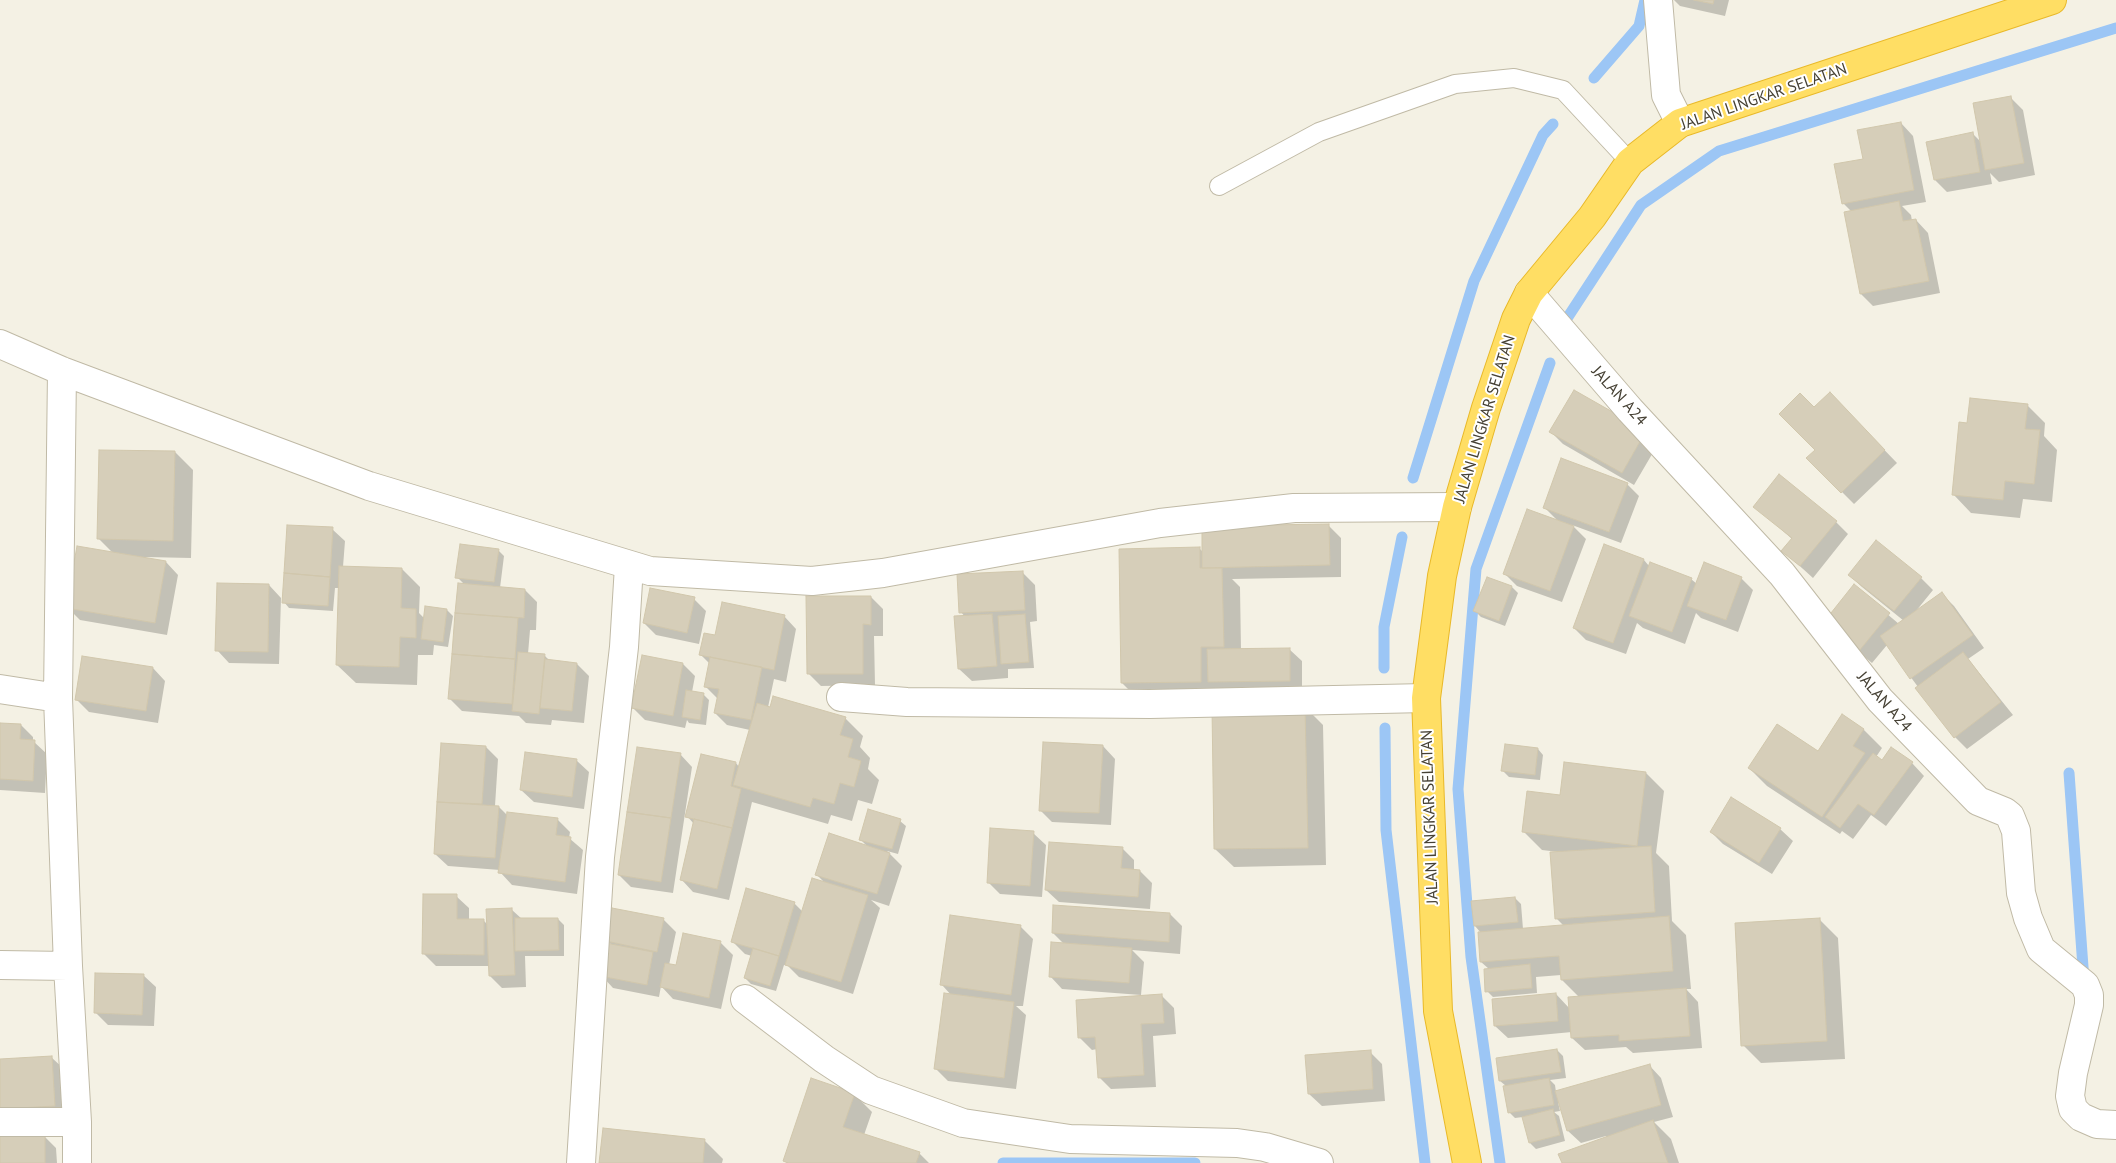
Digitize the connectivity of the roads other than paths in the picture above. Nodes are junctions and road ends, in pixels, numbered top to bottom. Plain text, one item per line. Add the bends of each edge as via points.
1 (1658, 0) edge
2 (2052, 0) edge
3 (1680, 123) junction
4 (1630, 162) junction
5 (1219, 186) dead end
6 (1529, 293) junction
7 (0, 344) edge
8 (62, 371) junction
9 (1457, 507) junction
10 (629, 566) junction
11 (0, 689) edge
12 (841, 697) dead end
13 (58, 698) junction
14 (1426, 698) junction
15 (0, 965) edge
16 (68, 966) junction
17 (745, 999) dead end
18 (0, 1122) edge
19 (77, 1122) junction
20 (2116, 1124) edge
21 (76, 1163) edge
22 (581, 1163) edge
23 (1319, 1163) edge
24 (1467, 1163) edge

1 - 3 street via 1666,95
2 - 3 highway, JALAN LINGKAR SELATAN
3 - 4 highway, JALAN LINGKAR SELATAN
4 - 5 lane via 1563,90 1514,78 1455,84 1319,132
4 - 6 highway, JALAN LINGKAR SELATAN via 1592,217
6 - 9 highway, JALAN LINGKAR SELATAN via 1516,319
6 - 20 street, JALAN A24 via 1630,410 1782,574 1880,700 1966,790 1978,801 2005,812 2013,822 2021,893 2041,949 2084,985 2089,995 2072,1081 2070,1096 2073,1109 2081,1117 2097,1124
7 - 8 street
8 - 10 street via 369,486
8 - 13 street
9 - 10 street via 1294,508 1160,523 883,573 812,581 650,571
9 - 14 highway, JALAN LINGKAR SELATAN via 1442,576
10 - 22 street via 624,648 600,857
11 - 13 street
12 - 14 street via 907,702 1150,704
13 - 16 street
14 - 24 highway, JALAN LINGKAR SELATAN via 1438,1011
15 - 16 street
16 - 19 street
17 - 23 street via 871,1090 963,1123 1070,1138 1238,1142
18 - 19 street
19 - 21 street

